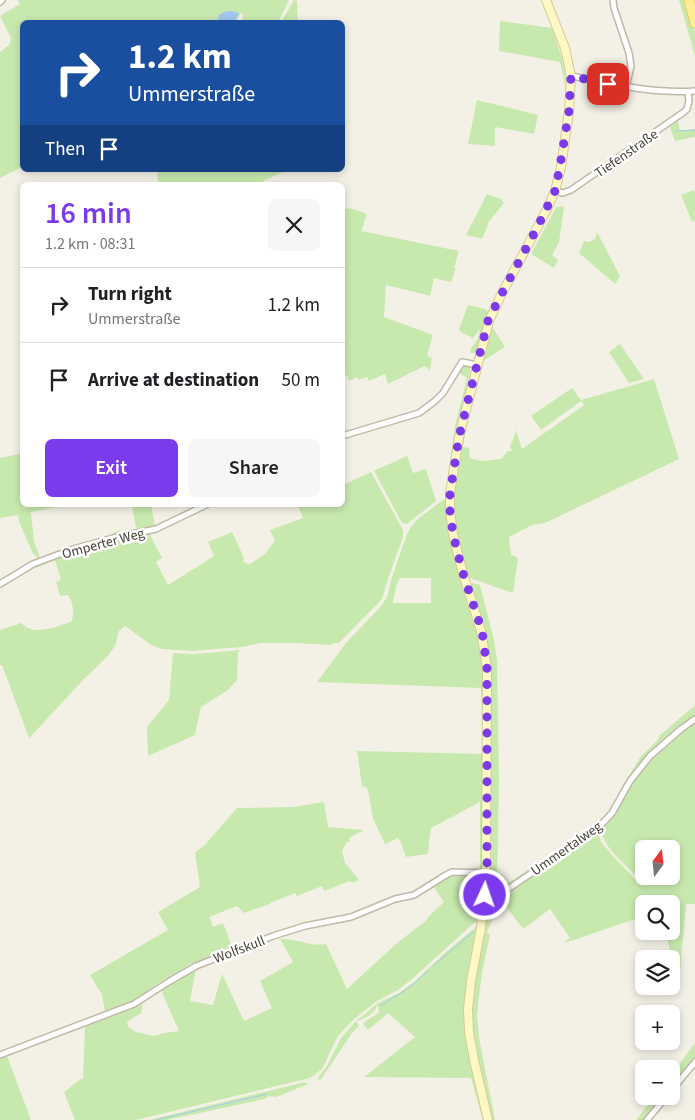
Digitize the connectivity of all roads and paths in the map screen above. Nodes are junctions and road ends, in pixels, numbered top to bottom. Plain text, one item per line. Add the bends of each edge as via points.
1 (546, 0) edge
2 (613, 0) edge
3 (689, 0) edge
4 (695, 23) edge
5 (571, 76) junction
6 (626, 87) junction
7 (695, 91) edge
8 (688, 92) junction
9 (692, 102) edge
10 (555, 191) junction
11 (477, 365) junction
12 (345, 435) edge
13 (202, 507) edge
14 (0, 584) edge
15 (695, 719) edge
16 (487, 872) junction
17 (485, 895) junction
18 (0, 1055) edge
19 (695, 1062) edge
20 (680, 1080) edge
21 (660, 1105) edge
22 (488, 1120) edge
23 (647, 1120) edge

1 - 5 main road via 565,48
2 - 6 street via 631,66
3 - 4 main road
5 - 6 street
5 - 10 main road via 569,111
6 - 8 street
7 - 8 street
8 - 9 street, Tiefenstraße
9 - 10 street, Tiefenstraße via 670,122 571,190 563,194
10 - 11 main road via 488,321
11 - 12 street via 462,362 443,393 419,413
11 - 16 main road via 459,437 450,511 462,570 482,631 486,659
13 - 14 street, Omperter Weg via 156,529 113,538 33,564
15 - 17 street, Ummertalweg via 650,756 598,828 508,889
16 - 17 main road
16 - 18 street, Wolfskull via 452,872 414,895 351,917 273,936 196,966 134,1004
17 - 22 main road via 468,1009 474,1060
19 - 20 street
21 - 23 street

